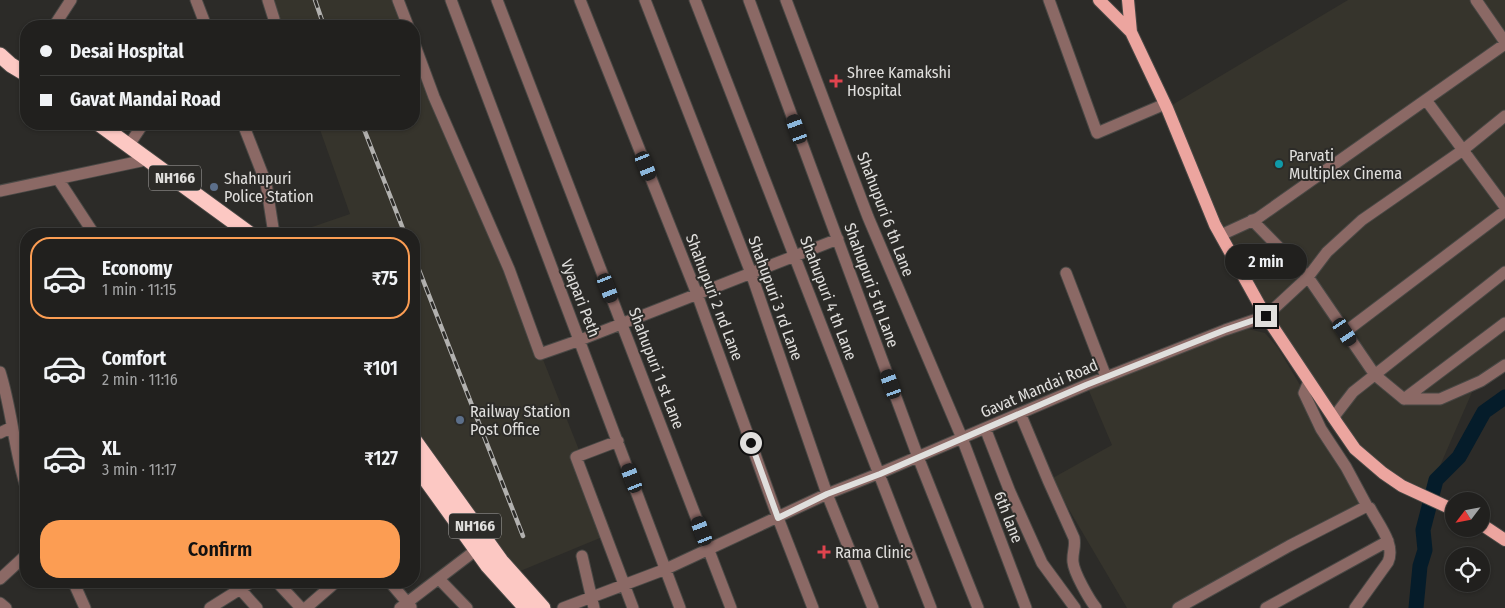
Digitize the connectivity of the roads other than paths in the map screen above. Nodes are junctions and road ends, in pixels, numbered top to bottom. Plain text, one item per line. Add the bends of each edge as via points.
1 (71, 0) edge
2 (196, 0) edge
3 (268, 0) edge
4 (398, 0) edge
5 (451, 0) edge
6 (497, 0) edge
7 (580, 0) edge
8 (645, 0) edge
9 (695, 0) edge
10 (750, 0) edge
11 (786, 0) edge
12 (1049, 0) edge
13 (1099, 0) edge
14 (1128, 0) edge
15 (1476, 0) edge
16 (58, 20) edge
17 (204, 20) edge
18 (274, 20) edge
19 (406, 20) edge
20 (1131, 32) junction
21 (1505, 43) edge
22 (0, 55) edge
23 (420, 59) edge
24 (0, 65) edge
25 (20, 71) edge
26 (20, 73) edge
27 (1426, 100) junction
28 (1165, 104) junction
29 (1505, 116) edge
30 (96, 130) edge
31 (108, 130) edge
32 (139, 130) edge
33 (246, 130) edge
34 (129, 145) junction
35 (1463, 150) junction
36 (141, 161) junction
37 (58, 179) junction
38 (0, 191) edge
39 (1505, 207) edge
40 (1505, 211) edge
41 (1252, 220) junction
42 (90, 228) edge
43 (229, 228) edge
44 (242, 228) edge
45 (273, 228) edge
46 (1221, 235) junction
47 (838, 239) junction
48 (795, 256) junction
49 (1505, 272) edge
50 (751, 273) junction
51 (1066, 273) dead end
52 (1308, 277) junction
53 (697, 294) junction
54 (1266, 316) junction
55 (1505, 323) edge
56 (622, 324) junction
57 (1345, 332) junction
58 (580, 340) junction
59 (1505, 365) edge
60 (0, 372) edge
61 (1375, 375) junction
62 (1106, 377) junction
63 (1309, 381) junction
64 (1404, 399) junction
65 (1020, 413) junction
66 (1333, 418) junction
67 (12, 427) junction
68 (985, 428) junction
69 (0, 433) edge
70 (962, 438) junction
71 (618, 441) junction
72 (420, 450) edge
73 (918, 457) junction
74 (20, 469) edge
75 (420, 471) edge
76 (880, 474) junction
77 (827, 494) junction
78 (1367, 506) junction
79 (1445, 506) edge
80 (778, 518) junction
81 (1490, 530) edge
82 (1505, 540) edge
83 (1388, 541) junction
84 (708, 549) junction
85 (476, 550) junction
86 (582, 556) dead end
87 (20, 561) edge
88 (666, 569) junction
89 (0, 579) edge
90 (439, 579) junction
91 (624, 584) junction
92 (76, 588) edge
93 (283, 588) edge
94 (329, 588) edge
95 (394, 588) edge
96 (240, 589) joint
97 (593, 602) edge
98 (0, 603) edge
99 (407, 606) edge
100 (6, 608) edge
101 (85, 608) edge
102 (210, 608) edge
103 (257, 608) edge
104 (302, 608) edge
105 (306, 608) edge
106 (467, 608) edge
107 (526, 608) edge
108 (543, 608) edge
109 (563, 608) edge
110 (633, 608) edge
111 (680, 608) edge
112 (731, 608) edge
113 (813, 608) edge
114 (873, 608) edge
115 (931, 608) edge
116 (978, 608) edge
117 (1026, 608) edge
118 (1075, 608) edge
119 (1096, 608) edge
120 (1178, 608) edge
121 (1266, 608) edge
122 (1355, 608) edge

1 - 16 street
2 - 17 street
3 - 18 street
4 - 19 street
5 - 58 street, Vyapari Peth
6 - 56 street, Shahupuri 1 st Lane
7 - 53 street, Shahupuri 2 nd Lane
8 - 50 street, Shahupuri 3 rd Lane
9 - 48 street, Shahupuri 4 th Lane
10 - 47 street, Shahupuri 5 th Lane
11 - 70 street, Shahupuri 6 th Lane via 868,217
12 - 28 street via 1097,133
13 - 20 main road
14 - 20 main road
15 - 21 street
20 - 28 main road
21 - 27 street
22 - 25 highway
23 - 58 street via 509,269 540,354
24 - 26 highway
27 - 35 street
27 - 41 street
28 - 46 main road
29 - 35 street
30 - 36 highway, NH166
31 - 34 highway, NH166
32 - 34 street
33 - 45 street via 266,183
34 - 44 highway, NH166
35 - 39 street
35 - 52 street via 1362,220 1327,252
36 - 37 street
36 - 43 highway, NH166
37 - 38 street
37 - 42 street
40 - 57 street
41 - 46 street
41 - 52 street
46 - 54 main road
47 - 48 street
47 - 73 street, Shahupuri 5 th Lane
48 - 50 street
48 - 76 street, Shahupuri 4 th Lane
49 - 61 street
50 - 53 street
50 - 77 street, Shahupuri 3 rd Lane
51 - 62 street
52 - 54 street
52 - 57 street
53 - 56 street
53 - 80 street, Shahupuri 2 nd Lane
54 - 62 street, Gavat Mandai Road
54 - 63 main road
55 - 64 street
56 - 58 street
56 - 84 street, Shahupuri 1 st Lane
57 - 61 street
58 - 71 street, Vyapari Peth
59 - 64 street via 1480,381 1440,399
60 - 67 street
61 - 64 street
61 - 66 street via 1353,392
62 - 65 street, Gavat Mandai Road
63 - 66 main road
63 - 78 street via 1304,393 1314,415
65 - 68 street, Gavat Mandai Road
65 - 119 street via 1074,538 1075,570
66 - 79 main road via 1356,449 1383,474
67 - 69 street
67 - 74 street
68 - 70 street, Gavat Mandai Road
68 - 118 street via 1042,562
70 - 73 street, Gavat Mandai Road
70 - 117 street, 6th lane
71 - 88 street, Vyapari Peth
71 - 91 street via 576,457
72 - 108 highway, NH166 via 501,561
73 - 76 street, Gavat Mandai Road
73 - 116 street, Shahupuri 5 th Lane
75 - 85 highway, NH166
76 - 77 street, Gavat Mandai Road
76 - 115 street, Shahupuri 4 th Lane
77 - 80 street, Gavat Mandai Road
77 - 114 street, Shahupuri 3 rd Lane
78 - 83 street
78 - 120 street
80 - 84 street
80 - 113 street, Shahupuri 2 nd Lane
81 - 82 main road
83 - 121 street
83 - 122 street via 1391,550 1388,562
84 - 88 street
84 - 112 street, Shahupuri 1 st Lane
85 - 90 street
85 - 107 highway, NH166
86 - 97 street
87 - 89 street
88 - 91 street
88 - 111 street, Vyapari Peth
90 - 99 street
90 - 106 street
91 - 97 street
91 - 110 street
92 - 101 street
93 - 104 street
94 - 105 street
95 - 99 street
96 - 102 street
96 - 103 street
97 - 109 street
98 - 100 street

